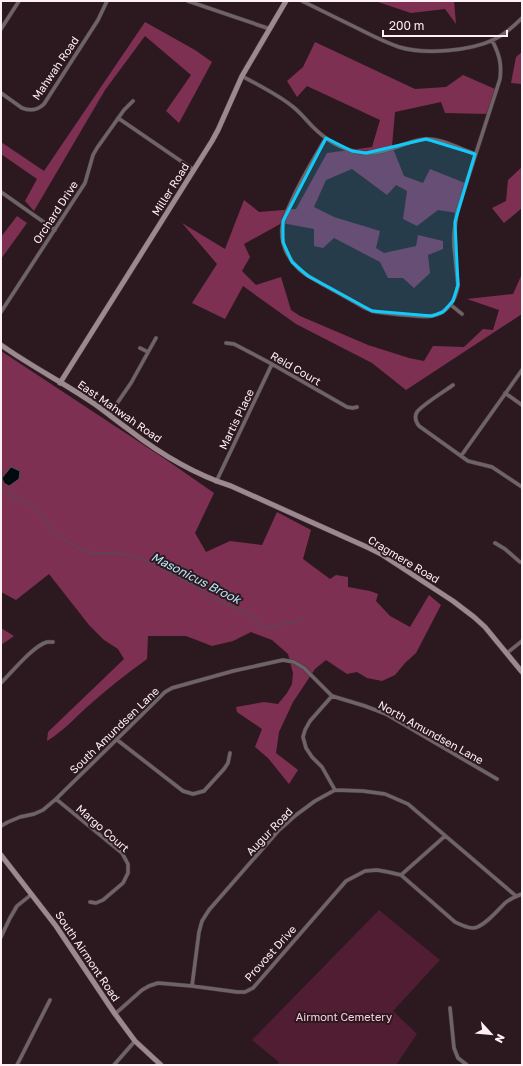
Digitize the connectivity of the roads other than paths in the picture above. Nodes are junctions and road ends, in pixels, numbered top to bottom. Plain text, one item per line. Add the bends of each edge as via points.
1 (19, 1) edge
2 (107, 1) edge
3 (188, 1) edge
4 (286, 1) edge
5 (302, 1) edge
6 (522, 18) edge
7 (1, 29) edge
8 (270, 29) junction
9 (492, 40) junction
10 (242, 76) junction
11 (1, 94) edge
12 (133, 101) dead end
13 (118, 118) junction
14 (326, 138) junction
15 (475, 154) junction
16 (194, 170) junction
17 (1, 192) edge
18 (55, 230) junction
19 (451, 304) junction
20 (1, 312) edge
21 (462, 314) dead end
22 (156, 338) dead end
23 (226, 343) dead end
24 (1, 345) edge
25 (140, 348) dead end
26 (148, 352) junction
27 (272, 364) junction
28 (522, 370) edge
29 (60, 383) junction
30 (453, 385) dead end
31 (505, 393) junction
32 (522, 405) edge
33 (357, 408) dead end
34 (109, 415) junction
35 (460, 456) junction
36 (216, 482) junction
37 (231, 486) joint
38 (522, 487) edge
39 (495, 543) dead end
40 (522, 562) edge
41 (522, 641) edge
42 (53, 642) dead end
43 (508, 653) junction
44 (522, 672) edge
45 (1, 683) edge
46 (332, 696) junction
47 (116, 739) junction
48 (230, 753) dead end
49 (497, 779) dead end
50 (335, 790) junction
51 (56, 799) junction
52 (1, 826) edge
53 (445, 836) junction
54 (1, 855) edge
55 (402, 876) junction
56 (32, 894) junction
57 (522, 894) edge
58 (516, 896) junction
59 (90, 902) dead end
60 (1, 937) edge
61 (192, 986) junction
62 (50, 1000) dead end
63 (450, 1008) dead end
64 (115, 1014) junction
65 (135, 1041) junction
66 (18, 1065) edge
67 (114, 1065) edge
68 (161, 1065) edge
69 (467, 1065) edge

1 - 7 street
2 - 11 street, Mahwah Road via 98,20 44,104 34,110 26,110
3 - 8 street
4 - 8 street, Miller Road
5 - 9 street via 382,40 409,49 455,50 482,45
6 - 9 street
8 - 10 street, Miller Road
9 - 15 street via 500,58 500,79
10 - 14 street via 292,105
10 - 16 street, Miller Road via 218,130
12 - 13 street, Orchard Drive
13 - 16 street
13 - 18 street, Orchard Drive via 97,148 85,183
14 - 15 street via 352,151 366,153 426,139 439,140
14 - 19 street via 283,221 283,242 292,262 308,276 372,311 426,317 437,315
15 - 19 street via 455,222 454,245 458,285
16 - 29 street, Miller Road
17 - 18 street
18 - 20 street, Orchard Drive
19 - 21 street
22 - 26 street
23 - 27 street, Reid Court via 234,344
24 - 29 street, East Mahwah Road
25 - 26 street
26 - 34 street
27 - 33 street, Reid Court via 346,407
27 - 36 street, Martis Place
28 - 31 street
29 - 34 street, East Mahwah Road
30 - 35 street via 423,406 415,416 419,426
31 - 32 street
31 - 35 street
34 - 36 street, East Mahwah Road via 167,457
35 - 38 street via 475,464 492,467
36 - 37 street, East Mahwah Road
37 - 43 street, Cragmere Road via 381,554 474,617
39 - 40 street
41 - 43 street
42 - 45 street via 47,642 32,650
43 - 44 street, Cragmere Road
46 - 47 street, South Amundsen Lane via 304,668 294,662 283,660 172,688
46 - 49 street, North Amundsen Lane via 386,714
46 - 50 street via 310,721 303,737 306,748 322,767
47 - 48 street via 183,791 193,794 204,791 224,769
47 - 51 street, South Amundsen Lane
50 - 53 street via 385,794 408,804
50 - 61 street, Augur Road via 300,812 278,831 209,910 198,932
51 - 52 street, South Amundsen Lane via 43,810
51 - 59 street, Margo Court via 122,853 128,864 128,873 123,883 103,900
53 - 55 street
53 - 58 street
54 - 56 street, South Airmont Road
55 - 58 street via 455,922 474,928 480,927
55 - 61 street, Provost Drive via 377,870 365,872 346,881 263,977 246,992
56 - 60 street via 17,906
56 - 64 street, South Airmont Road
57 - 58 street
61 - 64 street, Provost Drive via 158,983 149,986
62 - 66 street
63 - 69 street via 454,1048 458,1058
64 - 65 street, South Airmont Road
65 - 67 street
65 - 68 street, South Airmont Road

